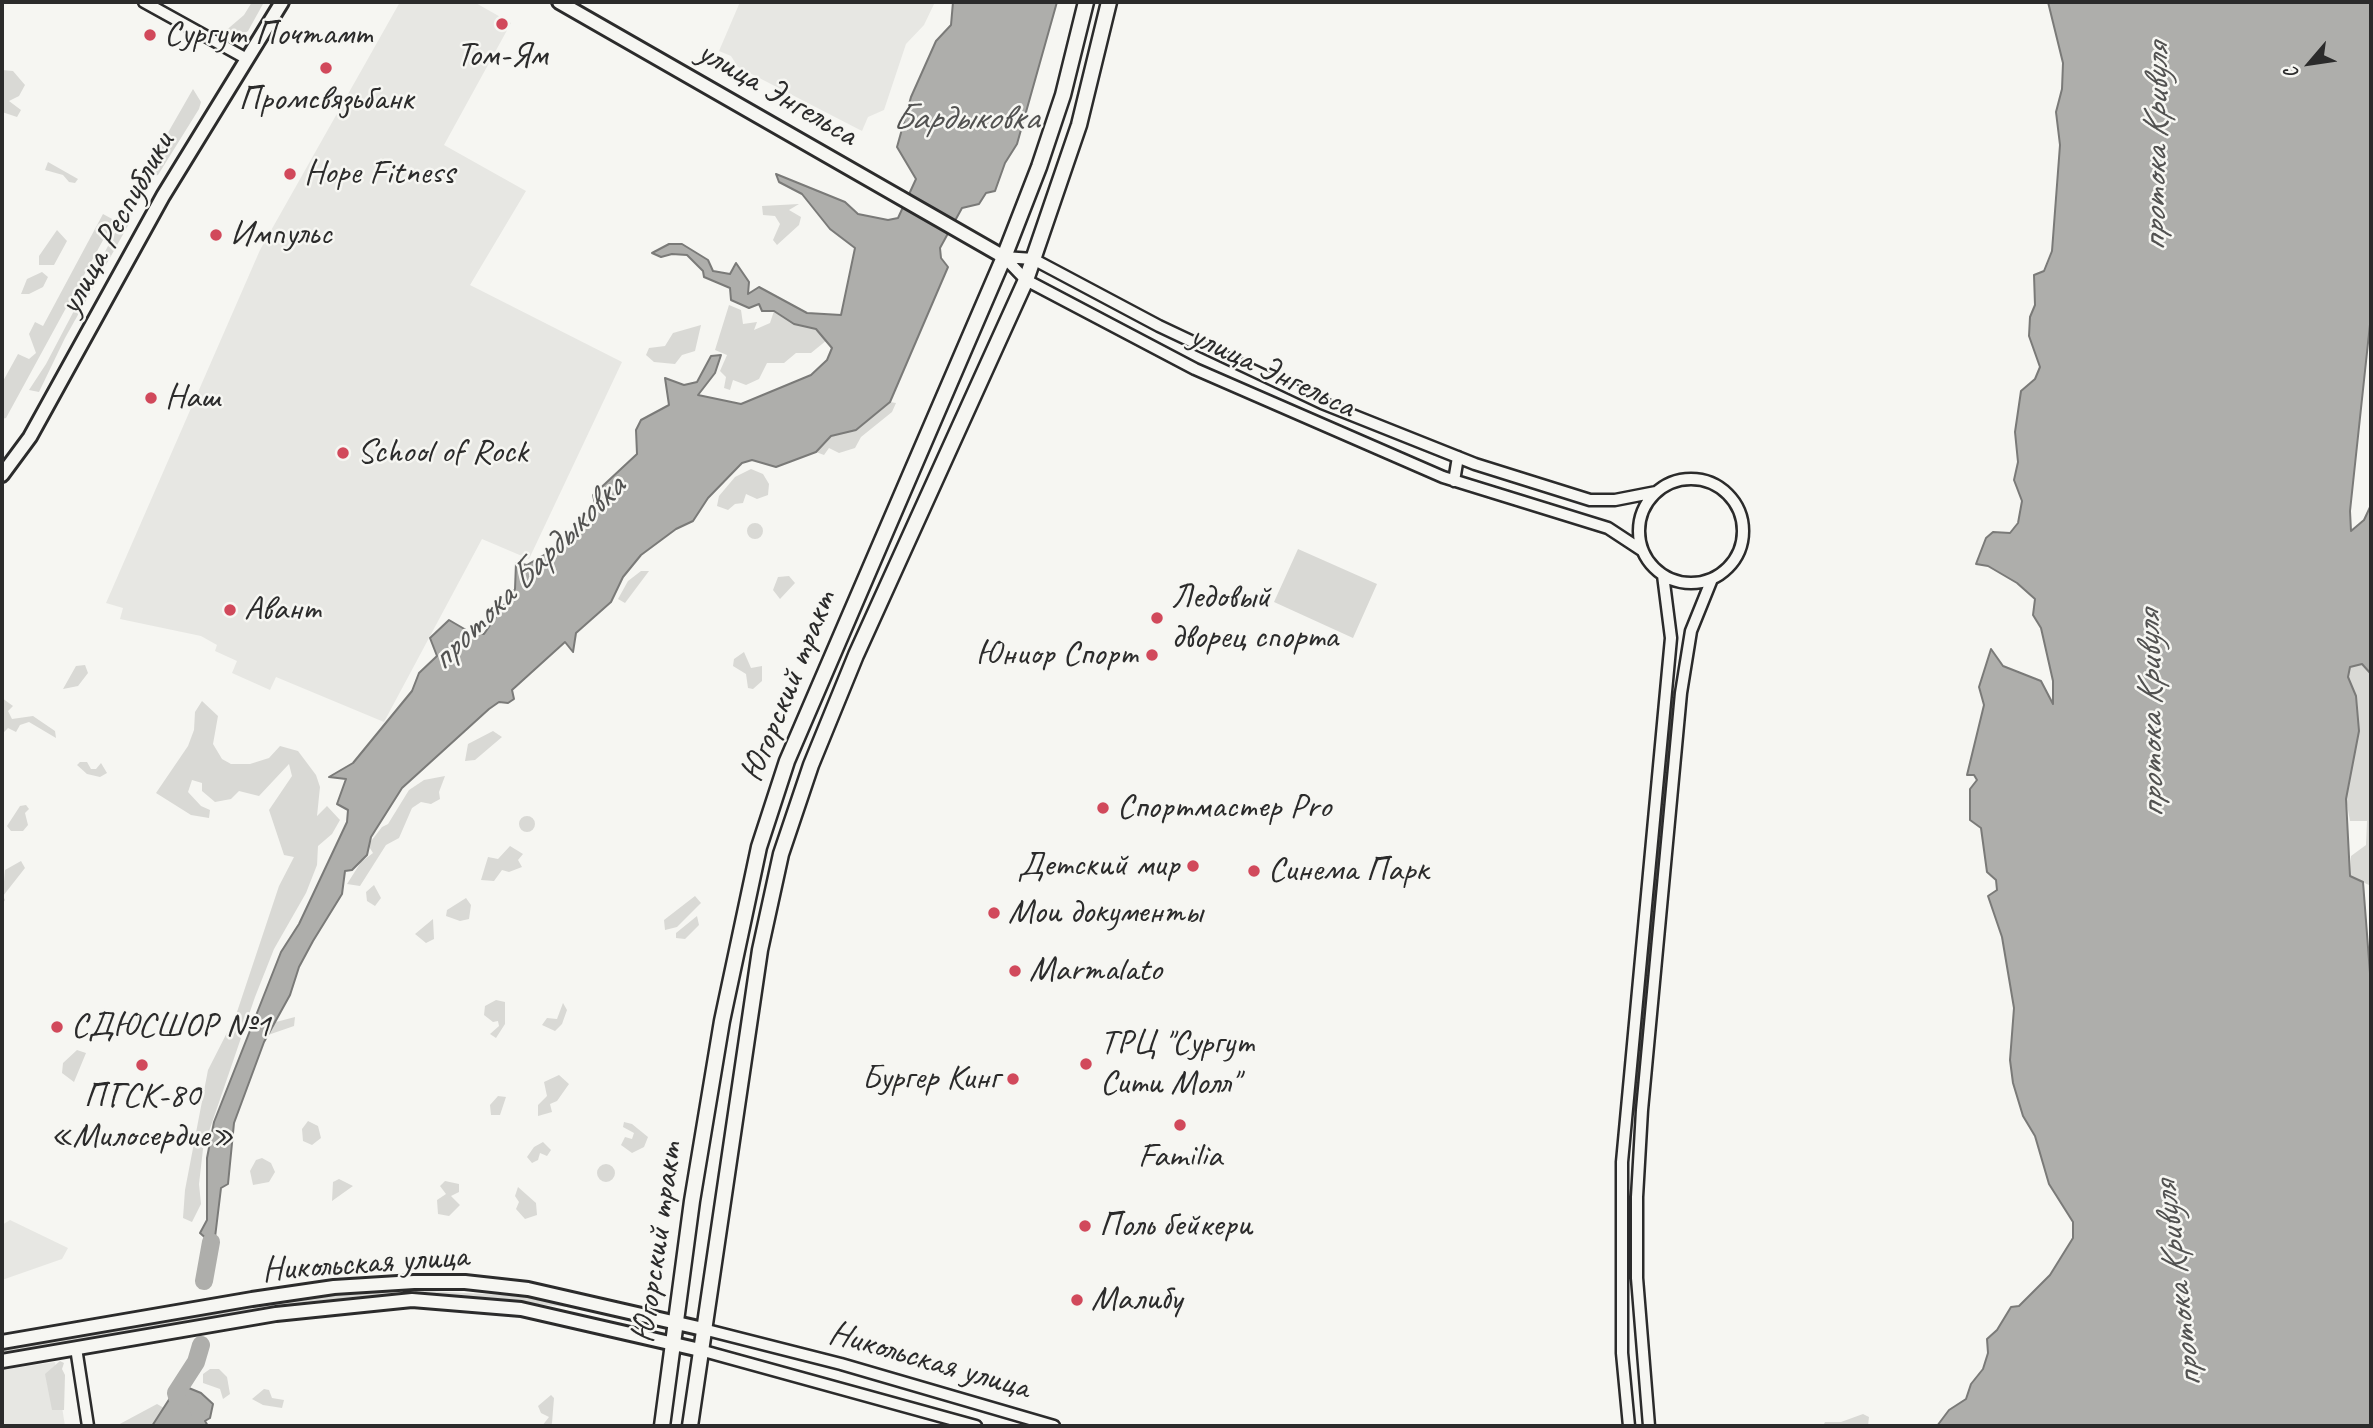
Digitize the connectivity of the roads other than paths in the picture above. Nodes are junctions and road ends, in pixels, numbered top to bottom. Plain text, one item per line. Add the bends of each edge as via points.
1 (144, 2) edge
2 (282, 2) edge
3 (559, 2) edge
4 (1086, 2) edge
5 (1109, 2) edge
6 (247, 59) junction
7 (1004, 257) junction
8 (1033, 259) junction
9 (1026, 280) junction
10 (1458, 457) junction
11 (2, 475) edge
12 (1454, 481) junction
13 (1656, 492) junction
14 (1643, 551) junction
15 (1663, 575) junction
16 (1712, 579) junction
17 (676, 1322) junction
18 (703, 1329) junction
19 (2, 1342) edge
20 (673, 1344) junction
21 (76, 1348) junction
22 (700, 1350) junction
23 (2, 1361) edge
24 (88, 1426) edge
25 (662, 1426) edge
26 (690, 1426) edge
27 (976, 1426) edge
28 (1054, 1426) edge
29 (1629, 1426) edge
30 (1649, 1426) edge

1 - 6 street
2 - 6 street, улица Республики
3 - 7 street, улица Энгельса
4 - 7 main road, Югорский тракт via 1063,95
5 - 8 main road, Югорский тракт via 1079,125
6 - 11 street, улица Республики via 145,226 30,437
7 - 8 street, улица Энгельса
7 - 9 street, улица Энгельса
7 - 17 main road, Югорский тракт via 787,761 759,847 722,1021
8 - 9 main road, Югорский тракт
8 - 10 street, улица Энгельса via 1322,403
9 - 12 street, улица Энгельса via 1195,369
9 - 18 main road, Югорский тракт via 856,655 781,854 760,950
10 - 12 street
10 - 13 street, улица Энгельса via 1590,500
12 - 14 street, улица Энгельса via 1608,527
13 - 14 street via 1641,515
13 - 16 street via 1680,480 1698,479 1715,484 1735,502 1744,528 1742,546 1727,569
14 - 15 street
15 - 16 street via 1685,583
15 - 29 street via 1671,638 1622,1162 1622,1353
16 - 30 street via 1691,631 1681,693 1642,1110 1637,1278
17 - 18 street, Никольская улица
17 - 19 street, Никольская улица via 568,1297 465,1282 334,1287
17 - 20 main road, Югорский тракт
18 - 22 main road, Югорский тракт
18 - 28 street, Никольская улица
20 - 21 street, Никольская улица via 556,1315 460,1302 373,1302
20 - 22 street, Никольская улица
20 - 25 main road, Югорский тракт
21 - 23 street, Никольская улица
21 - 24 street
22 - 26 main road, Югорский тракт
22 - 27 street, Никольская улица

